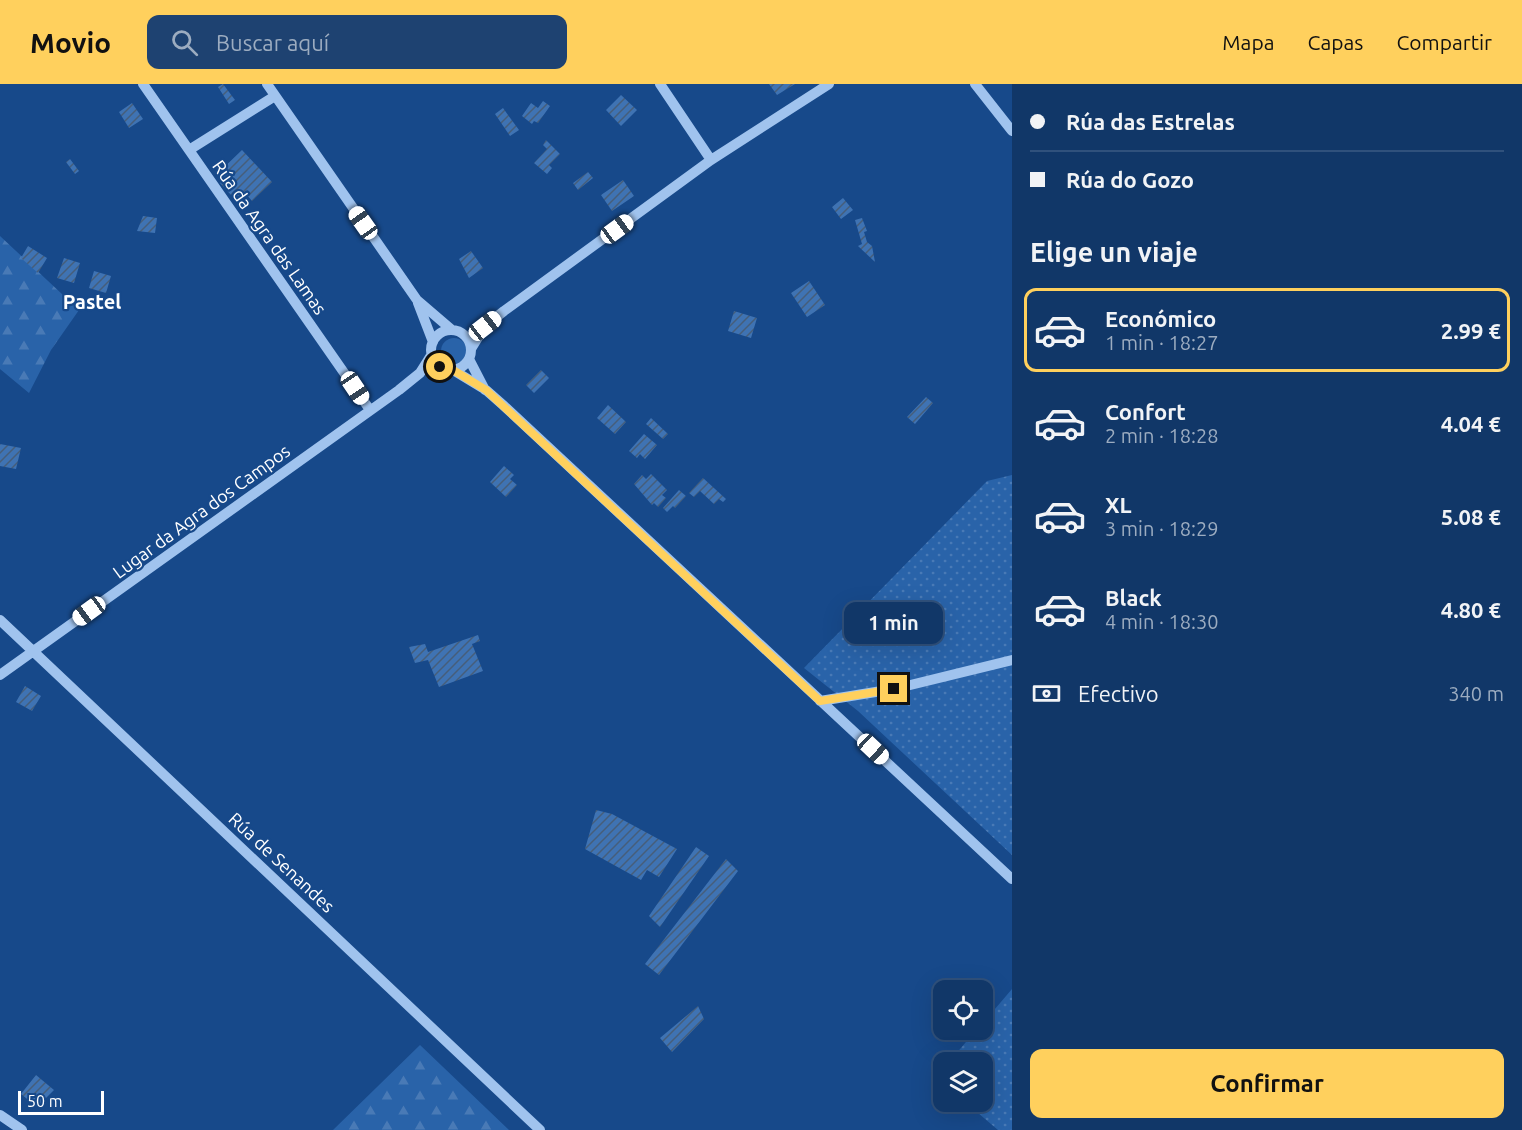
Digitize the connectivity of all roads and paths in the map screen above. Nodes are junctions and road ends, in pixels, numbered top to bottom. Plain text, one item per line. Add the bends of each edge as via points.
1 (142, 84) edge
2 (267, 84) edge
3 (660, 84) edge
4 (829, 84) edge
5 (975, 84) edge
6 (275, 96) junction
7 (1012, 131) edge
8 (189, 150) junction
9 (711, 160) junction
10 (417, 300) junction
11 (485, 326) junction
12 (455, 331) junction
13 (432, 348) junction
14 (470, 354) junction
15 (448, 370) junction
16 (420, 373) junction
17 (486, 390) junction
18 (370, 410) junction
19 (0, 620) edge
20 (33, 651) junction
21 (1012, 660) edge
22 (0, 675) edge
23 (820, 701) junction
24 (1012, 879) edge
25 (0, 1115) edge
26 (22, 1130) edge
27 (540, 1130) edge

1 - 8 street, Rúa da Agra das Lamas
2 - 6 street
3 - 9 street
4 - 9 street
5 - 7 street
6 - 8 street
6 - 10 street
8 - 18 street, Rúa da Agra das Lamas
9 - 11 street
10 - 12 street
10 - 13 street
11 - 12 street
11 - 14 street
12 - 13 street via 440,334
12 - 14 street via 467,338
13 - 15 street via 435,363
13 - 16 street, Lugar da Agra dos Campos
14 - 15 street via 462,367
14 - 17 street
15 - 16 street, Lugar da Agra dos Campos
15 - 17 street
16 - 18 street, Lugar da Agra dos Campos
17 - 23 street
18 - 20 street, Lugar da Agra dos Campos
19 - 20 street, Rúa de Senandes
20 - 22 street, Lugar da Agra dos Campos
20 - 27 street, Rúa de Senandes
21 - 23 street via 894,689
23 - 24 street
25 - 26 street

